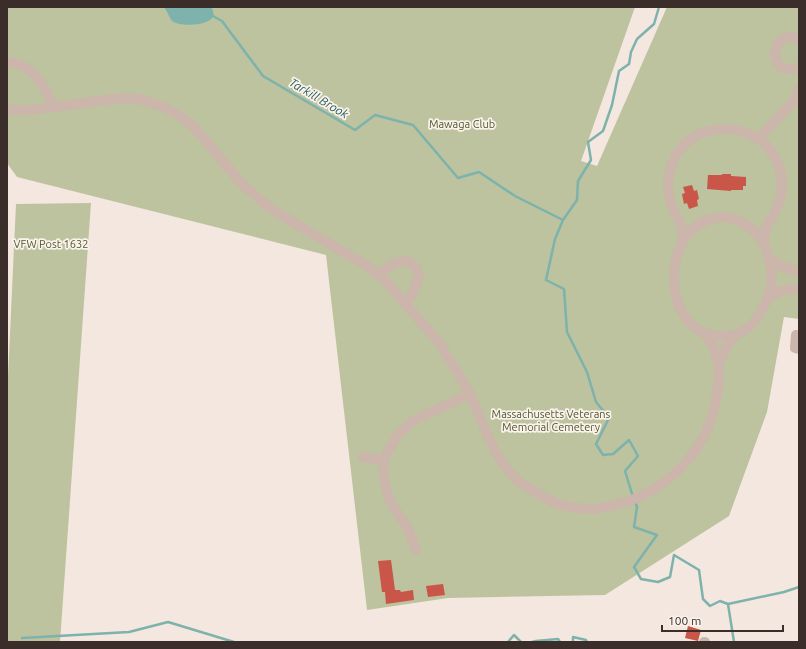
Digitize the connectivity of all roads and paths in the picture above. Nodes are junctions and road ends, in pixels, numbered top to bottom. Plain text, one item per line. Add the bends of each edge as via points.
1 (799, 39) edge
2 (7, 62) edge
3 (799, 67) edge
4 (799, 89) edge
5 (53, 107) junction
6 (7, 108) edge
7 (758, 139) junction
8 (682, 244) junction
9 (764, 246) junction
10 (768, 257) junction
11 (799, 271) edge
12 (378, 275) junction
13 (799, 289) edge
14 (767, 300) junction
15 (406, 304) junction
16 (703, 332) junction
17 (739, 333) junction
18 (796, 335) dead end
19 (799, 349) edge
20 (719, 364) junction
21 (470, 394) junction
22 (363, 457) dead end
23 (383, 460) junction
24 (416, 550) dead end

1 - 3 lane via 782,39 776,46 775,53 778,62 784,68
2 - 5 lane via 30,70 47,91
4 - 7 lane via 793,102
5 - 6 lane via 31,110
5 - 12 lane via 121,98 139,99 164,107 194,128 241,184 271,209
7 - 8 lane via 748,133 725,128 695,137 683,147 672,164 669,176 669,193 673,209 682,225
7 - 9 lane via 776,160 782,183 778,206 765,232
8 - 9 lane via 700,223 721,217 735,219 747,225 757,234
8 - 16 lane via 674,271 676,294 686,317
9 - 10 lane
10 - 11 lane via 784,268
10 - 14 lane via 771,278
12 - 15 lane
12 - 15 lane via 396,262 407,261 415,267 419,276
13 - 14 lane via 780,291
14 - 17 lane via 754,322
15 - 21 lane via 440,344
16 - 17 lane via 721,336
16 - 20 lane via 714,348
17 - 20 lane via 728,344
18 - 19 lane via 795,348
20 - 21 lane via 717,394 709,424 699,445 689,458 675,474 659,486 619,505 592,510 561,505 516,479 500,460
21 - 23 lane via 416,419 399,433
22 - 23 lane
23 - 24 lane via 387,493 408,529

